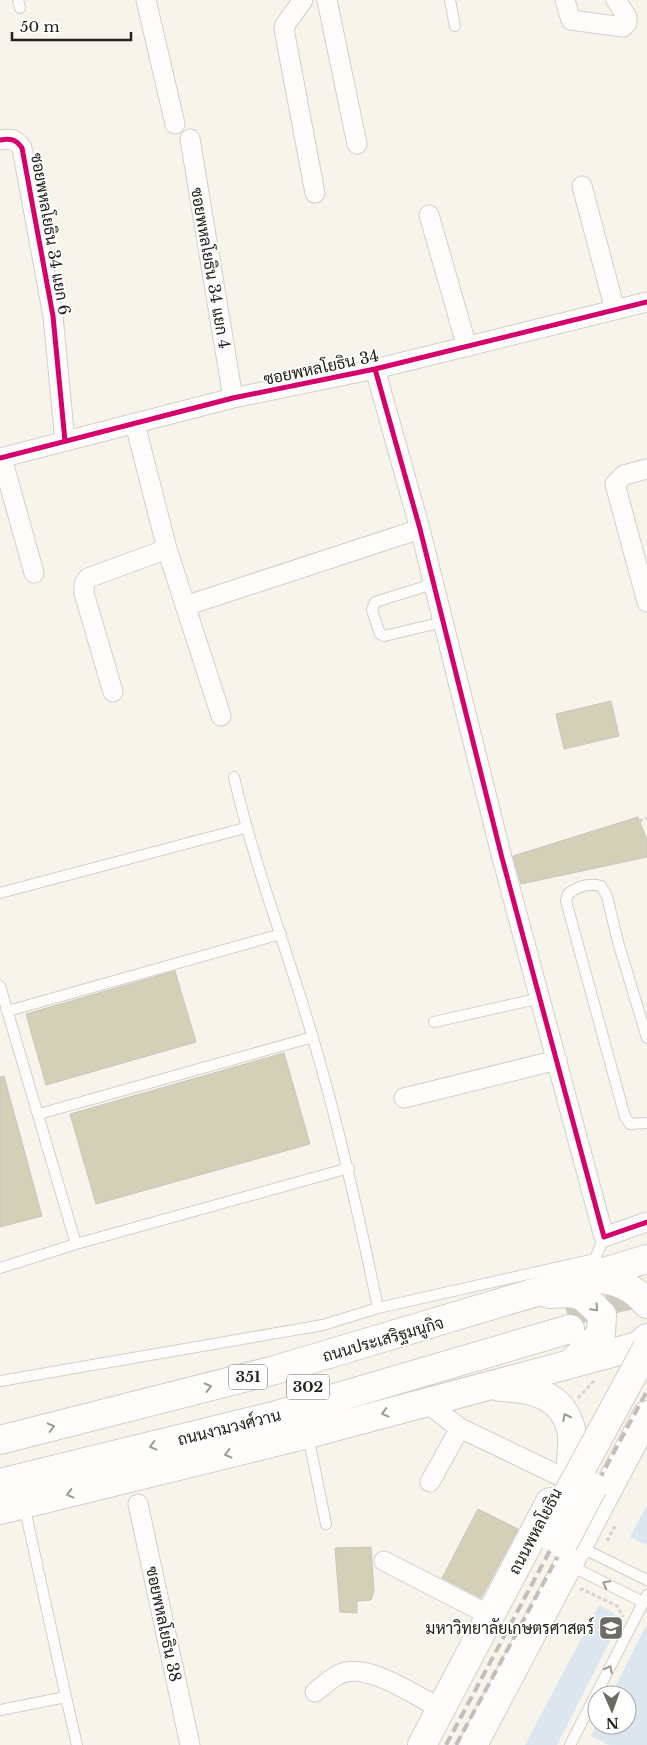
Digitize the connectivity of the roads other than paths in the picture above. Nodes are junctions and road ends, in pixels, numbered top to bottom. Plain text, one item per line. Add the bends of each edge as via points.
1 (146, 0) edge
2 (303, 0) edge
3 (327, 0) edge
4 (450, 0) edge
5 (565, 0) edge
6 (616, 0) edge
7 (455, 26) dead end
8 (175, 124) dead end
9 (190, 139) dead end
10 (0, 140) edge
11 (357, 144) dead end
12 (582, 186) dead end
13 (315, 193) dead end
14 (429, 215) dead end
15 (647, 302) edge
16 (615, 310) junction
17 (467, 347) junction
18 (375, 369) junction
19 (233, 398) junction
20 (135, 424) junction
21 (65, 441) junction
22 (1, 458) edge
23 (647, 469) edge
24 (420, 529) junction
25 (167, 549) junction
26 (34, 573) dead end
27 (434, 584) junction
28 (647, 602) edge
29 (185, 606) junction
30 (443, 622) junction
31 (112, 692) dead end
32 (221, 716) dead end
33 (234, 777) dead end
34 (245, 828) junction
35 (0, 893) edge
36 (281, 934) junction
37 (0, 986) edge
38 (540, 998) junction
39 (8, 1011) junction
40 (434, 1022) dead end
41 (313, 1037) junction
42 (647, 1038) edge
43 (557, 1060) junction
44 (404, 1098) dead end
45 (39, 1114) junction
46 (647, 1123) edge
47 (349, 1168) junction
48 (647, 1222) edge
49 (604, 1237) junction
50 (76, 1244) junction
51 (647, 1259) edge
52 (0, 1268) edge
53 (647, 1268) edge
54 (614, 1270) junction
55 (583, 1279) junction
56 (535, 1294) junction
57 (647, 1304) edge
58 (378, 1308) junction
59 (647, 1317) edge
60 (642, 1344) edge
61 (570, 1364) junction
62 (0, 1380) edge
63 (647, 1384) edge
64 (483, 1386) junction
65 (0, 1390) edge
66 (425, 1402) junction
67 (647, 1415) edge
68 (460, 1428) junction
69 (308, 1434) junction
70 (1, 1444) edge
71 (567, 1471) junction
72 (430, 1482) dead end
73 (0, 1483) edge
74 (611, 1484) junction
75 (138, 1504) dead end
76 (12, 1508) edge
77 (326, 1524) dead end
78 (565, 1547) junction
79 (384, 1561) dead end
80 (647, 1580) edge
81 (645, 1598) edge
82 (491, 1616) junction
83 (315, 1692) dead end
84 (66, 1697) junction
85 (441, 1709) junction
86 (0, 1710) edge
87 (77, 1745) edge
88 (190, 1745) edge
89 (422, 1745) edge
90 (435, 1745) edge
91 (458, 1745) edge
92 (473, 1745) edge
93 (570, 1745) edge

1 - 8 street
2 - 13 street via 284,29
3 - 11 street
4 - 7 lane
5 - 6 street via 568,16 576,22 623,27 628,24 627,17
9 - 19 street, ซอยพหลโยธิน 34 แยก 4
10 - 21 street, ซอยพหลโยธิน 34 แยก 6 via 17,141 22,148 53,316
12 - 16 street
14 - 17 street
15 - 16 street, ซอยพหลโยธิน 34
16 - 17 street, ซอยพหลโยธิน 34
17 - 18 street, ซอยพหลโยธิน 34
18 - 19 street, ซอยพหลโยธิน 34
18 - 24 street
19 - 20 street, ซอยพหลโยธิน 34
20 - 21 street, ซอยพหลโยธิน 34
20 - 25 street
21 - 22 street, ซอยพหลโยธิน 34
22 - 26 street
23 - 28 street via 624,475 615,484
24 - 27 street
24 - 29 street
25 - 29 street
25 - 31 street via 88,578 84,584
27 - 30 street
27 - 30 lane via 375,602 372,610 380,634 384,636
29 - 32 street
30 - 38 street
33 - 34 lane
34 - 35 lane
34 - 36 lane
36 - 39 lane
36 - 41 lane
37 - 39 lane
38 - 40 lane
38 - 43 street
39 - 45 lane
41 - 45 lane
41 - 47 lane
42 - 46 lane via 607,896 602,886 592,884 574,889 566,901 625,1117 630,1124
43 - 44 street
43 - 49 street
45 - 50 lane
47 - 50 lane
47 - 58 lane
48 - 49 street
49 - 58 lane via 595,1259
50 - 52 lane
51 - 54 main road, ถนนประเสริฐมนูกิจ / 351
53 - 54 main road
54 - 55 main road, ถนนประเสริฐมนูกิจ / 351
55 - 56 main road, ถนนประเสริฐมนูกิจ / 351
55 - 57 main road via 604,1278 621,1284
56 -> 61 main road via 573,1292 585,1297 602,1316 601,1334
70 -> 56 main road, ถนนประเสริฐมนูกิจ / 351 via 275,1370
58 - 62 lane via 323,1326
59 - 60 main road, ถนนพหลโยธิน
60 - 61 main road
60 - 71 main road, ถนนพหลโยธิน
60 - 78 main road, ถนนพหลโยธิน, bridge
61 - 64 main road
62 - 65 lane
63 - 78 main road, ถนนพหลโยธิน, bridge
64 - 66 main road
71 -> 64 main road via 572,1431 565,1412 542,1393 523,1388
66 - 68 street
66 -> 69 main road
67 - 74 main road, ถนนพหลโยธิน
68 - 71 street
68 - 72 street
69 -> 76 main road
69 - 77 lane
70 -> 73 main road, ถนนงามวงศ์วาน / 302 via 256,1402 569,1321 277,1414
71 - 74 main road via 587,1448 604,1446 616,1460
71 - 82 main road, ถนนพหลโยธิน
74 - 78 main road, ถนนพหลโยธิน
75 - 88 street, ซอยพหลโยธิน 38
76 - 84 lane
78 - 80 lane
81 -> 78 lane
78 - 90 main road, ถนนพหลโยธิน
78 - 91 main road, ถนนพหลโยธิน
78 - 92 main road, ถนนพหลโยธิน
79 - 82 street
93 -> 81 lane
82 - 85 main road, ถนนพหลโยธิน
83 - 85 street via 340,1673 350,1670 386,1679
84 - 86 lane
84 - 87 lane
85 - 89 main road, ถนนพหลโยธิน

